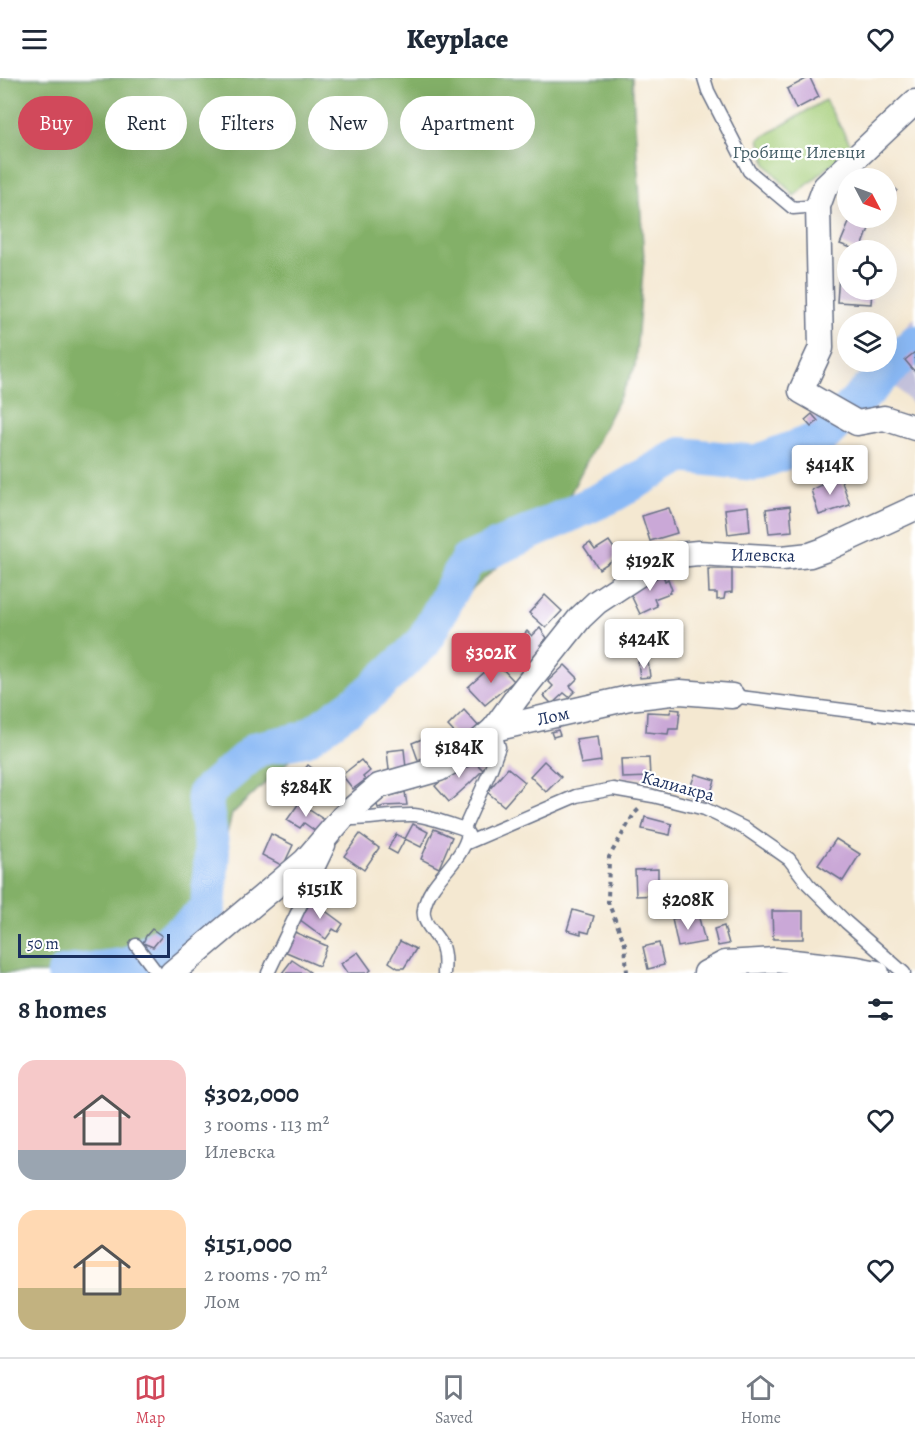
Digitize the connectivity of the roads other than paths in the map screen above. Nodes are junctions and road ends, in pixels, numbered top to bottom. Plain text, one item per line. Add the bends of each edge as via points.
1 (704, 78) edge
2 (915, 102) edge
3 (818, 206) junction
4 (915, 429) edge
5 (915, 508) edge
6 (732, 696) joint
7 (915, 719) edge
8 (494, 729) junction
9 (342, 819) junction
10 (464, 829) junction
11 (466, 843) junction
12 (138, 947) dead end
13 (161, 971) edge
14 (268, 973) edge
15 (444, 973) edge
16 (706, 973) edge
17 (877, 973) edge
18 (904, 973) edge

1 - 3 lane via 749,171 793,208
2 - 3 street via 825,187
3 - 4 street via 821,348 801,391 857,423 884,418
5 - 8 street, Илевска via 810,555 782,558 698,553 657,563 597,602 580,618
6 - 7 lane
6 - 8 street, Лом via 680,692 629,698
8 - 9 street, Лом via 439,769 379,786
8 - 10 lane via 499,747
9 - 10 lane via 417,815
9 - 13 street, Лом via 305,861
9 - 14 lane
10 - 11 lane via 468,834
11 - 15 lane via 435,886 423,913 441,944
11 - 18 lane, Калиакра via 576,796 613,789 705,809 746,829 789,859 846,922
12 - 13 lane
16 - 17 street via 725,963 775,960

